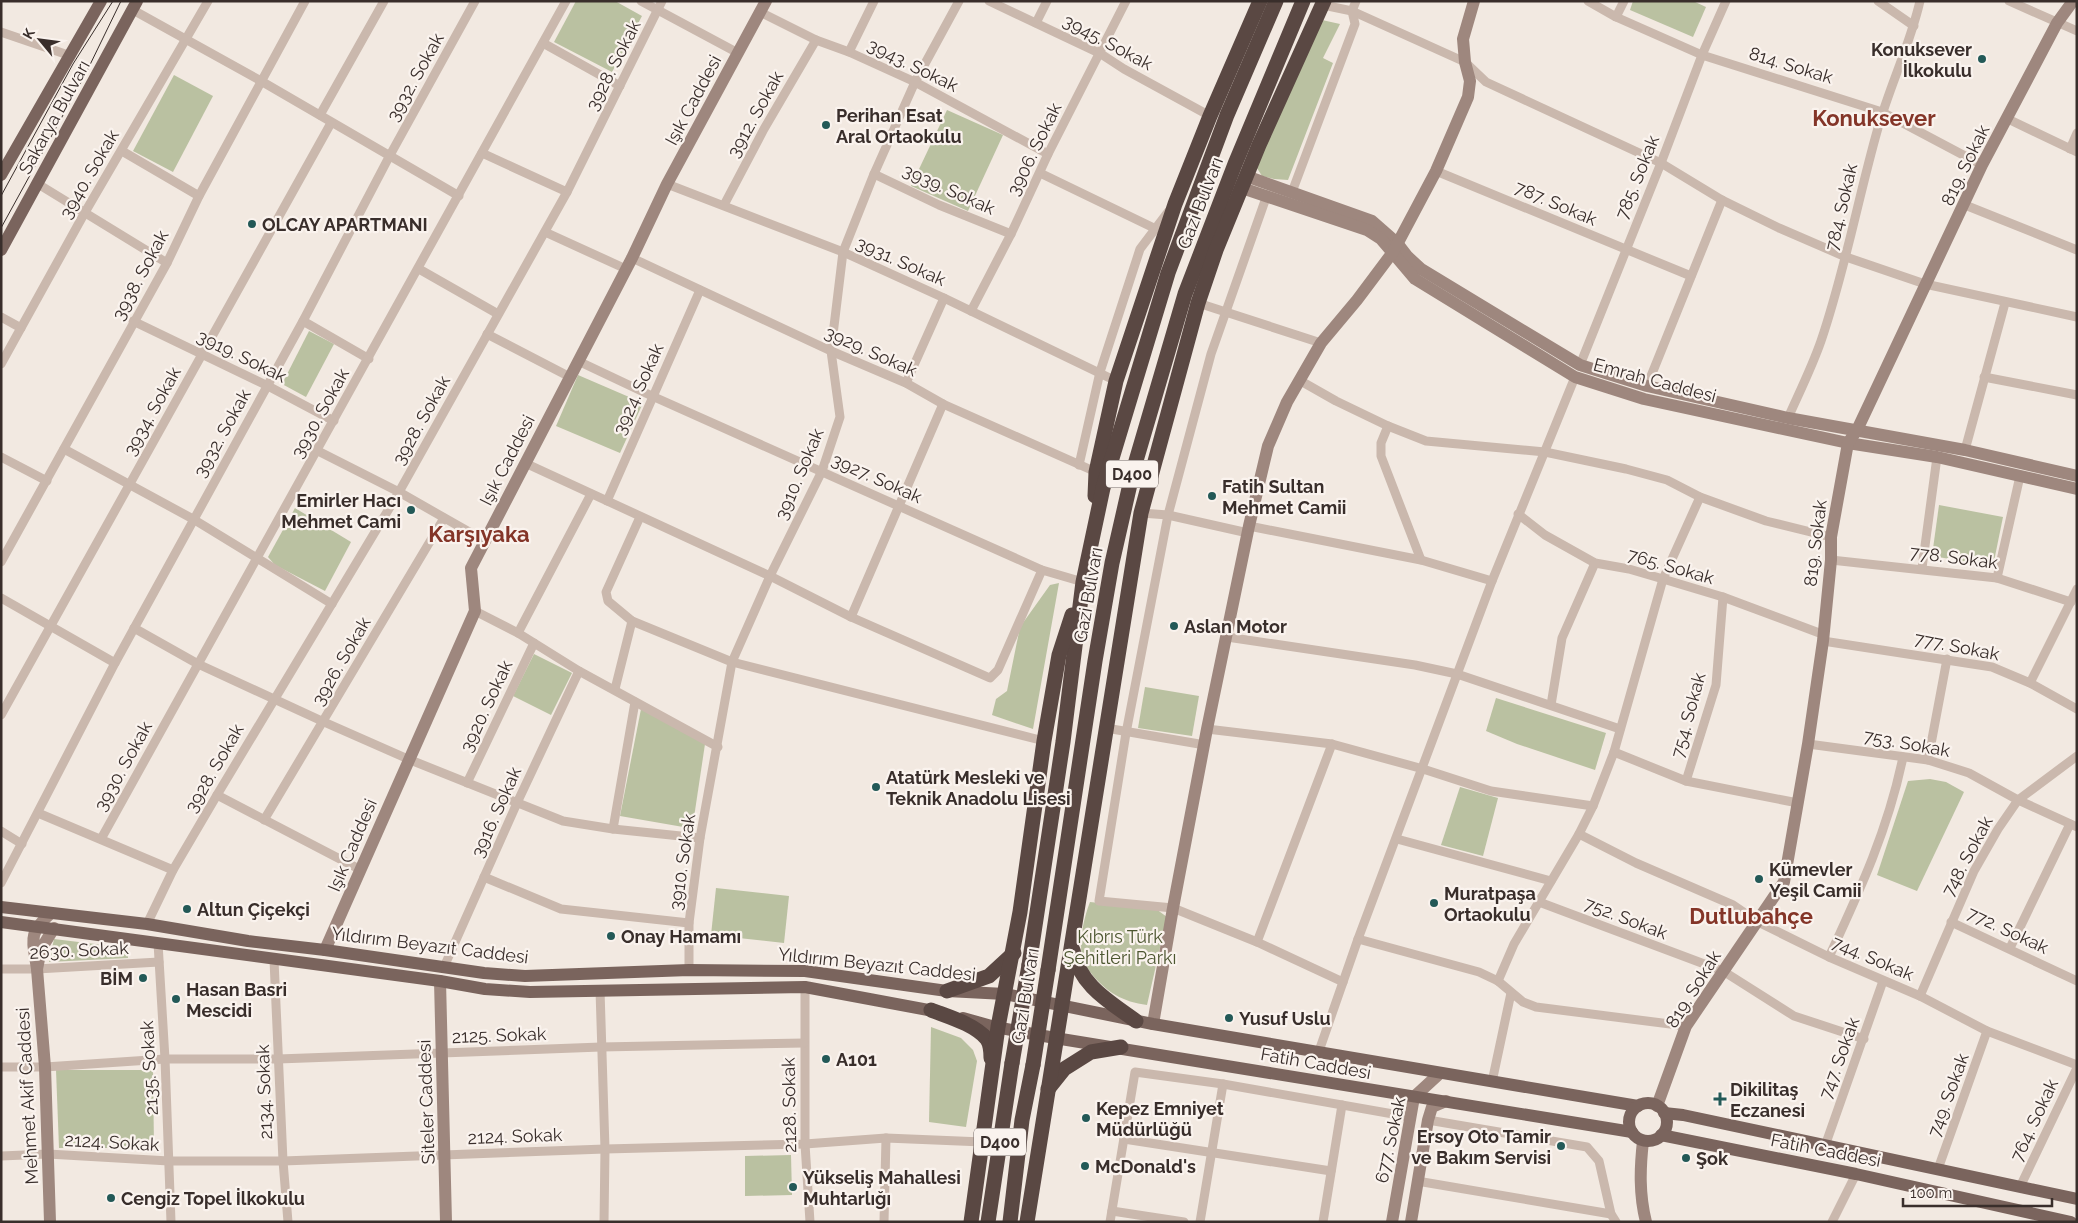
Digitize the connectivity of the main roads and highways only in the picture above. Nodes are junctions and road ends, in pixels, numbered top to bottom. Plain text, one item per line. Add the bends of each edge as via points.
1 (101, 1) edge
2 (1260, 1) edge
3 (1276, 1) edge
4 (1303, 1) edge
5 (1323, 3) edge
6 (135, 6) edge
7 (1, 175) edge
8 (1, 250) edge
9 (1094, 532) junction
10 (1112, 563) junction
11 (1083, 582) junction
12 (1106, 728) junction
13 (1, 907) edge
14 (1, 922) edge
15 (1072, 944) junction
16 (1014, 953) junction
17 (947, 991) junction
18 (1005, 994) junction
19 (1062, 1005) junction
20 (931, 1010) junction
21 (1136, 1021) junction
22 (996, 1027) junction
23 (1055, 1038) junction
24 (1121, 1048) junction
25 (992, 1077) junction
26 (1047, 1091) junction
27 (1638, 1106) junction
28 (1660, 1109) junction
29 (1632, 1132) junction
30 (1661, 1135) junction
31 (2077, 1199) edge
32 (971, 1222) edge
33 (988, 1222) edge
34 (1010, 1222) edge
35 (1027, 1222) edge
36 (2069, 1222) edge

1 - 7 main road, Sakarya Bulvarı
2 - 9 highway via 1175,204 1116,381 1096,472
3 - 9 highway, Gazi Bulvarı / D400 via 1227,115 1168,273 1103,488
4 - 10 highway, Gazi Bulvarı / D400 via 1185,294 1133,472
5 - 12 highway via 1244,182 1198,303 1141,514
6 - 8 main road, Sakarya Bulvarı
9 - 11 highway, Gazi Bulvarı / D400
10 - 12 highway
10 - 34 highway, Gazi Bulvarı / D400, bridge via 1022,1120
11 - 16 highway via 1059,655
11 - 33 highway, Gazi Bulvarı / D400, bridge via 1063,742
12 - 15 highway
13 - 17 main road, Yıldırım Beyazıt Caddesi via 525,976 688,970 805,971
14 - 20 main road, Yıldırım Beyazıt Caddesi via 484,989 530,992 805,987
15 - 19 highway
15 - 21 highway via 1076,964 1087,982
16 - 17 highway via 989,976
16 - 18 highway
17 - 18 main road, Yıldırım Beyazıt Caddesi
18 - 19 main road, Fatih Caddesi
18 - 22 highway
19 - 21 main road, Fatih Caddesi
19 - 23 highway
20 - 22 main road, Yıldırım Beyazıt Caddesi
20 - 25 highway via 971,1027 987,1039 991,1047
21 - 27 main road, Fatih Caddesi
22 - 23 main road, Fatih Caddesi
22 - 25 highway
23 - 24 main road, Fatih Caddesi
23 - 26 highway
24 - 26 highway via 1091,1052 1064,1069
24 - 29 main road, Fatih Caddesi
25 - 32 highway
26 - 35 highway
27 - 28 main road via 1647,1104
27 - 29 main road via 1629,1118
28 - 30 main road via 1666,1122
28 - 31 main road
29 - 30 main road via 1643,1140 1653,1140
30 - 36 main road, Fatih Caddesi via 1856,1174

